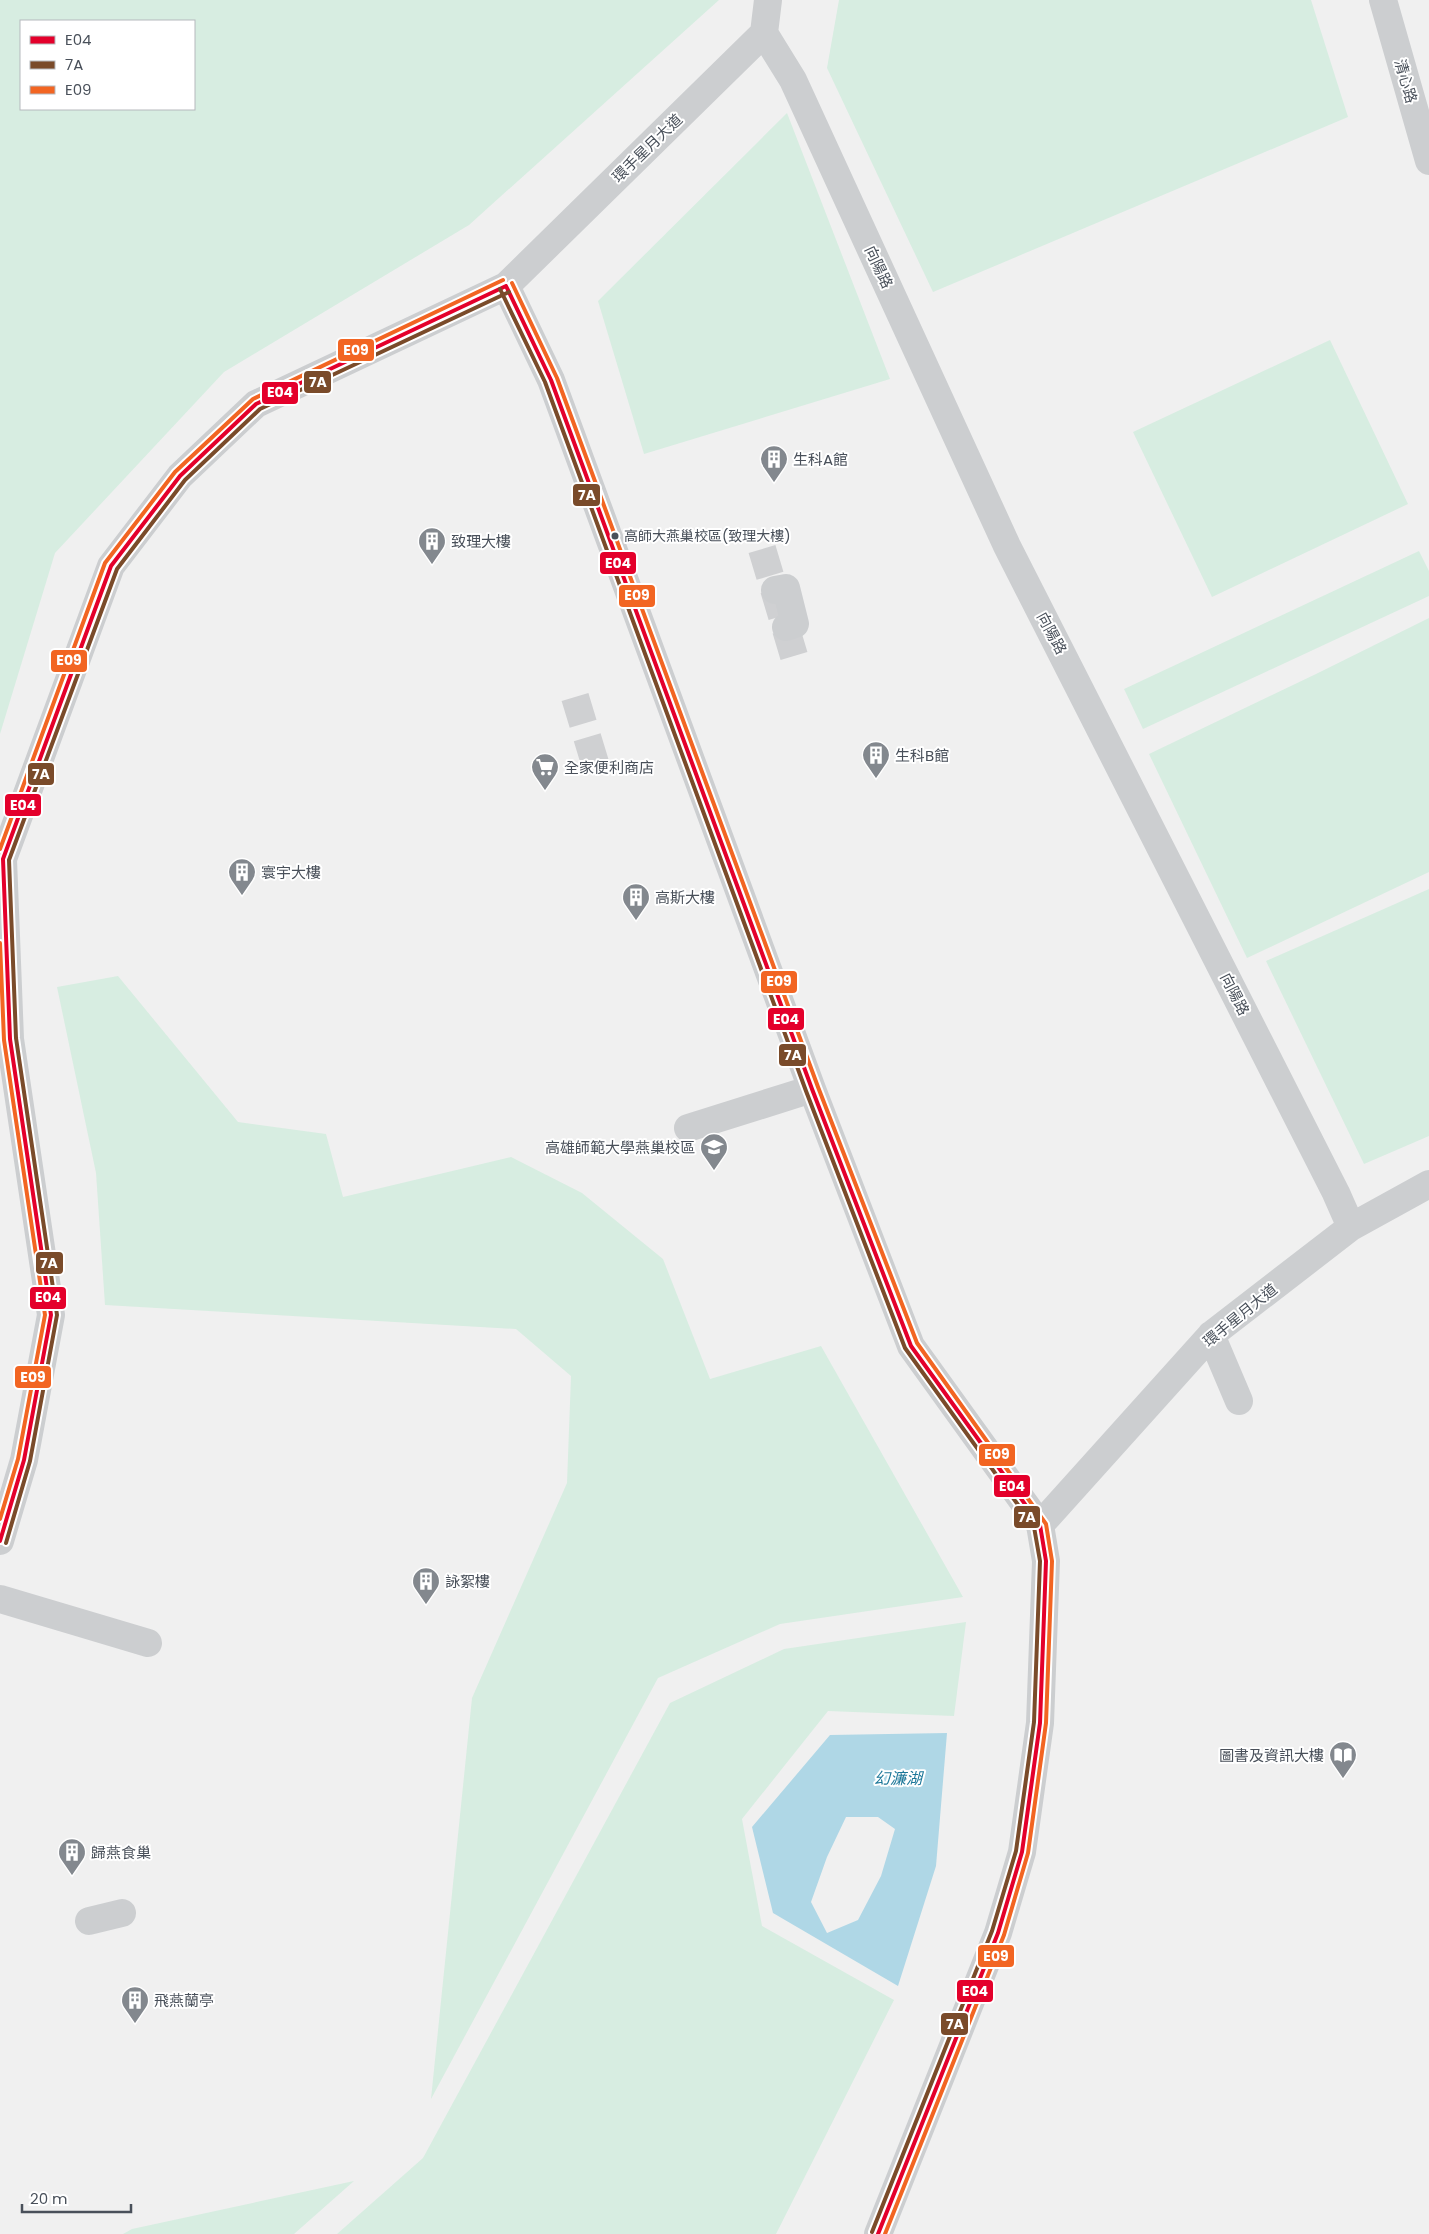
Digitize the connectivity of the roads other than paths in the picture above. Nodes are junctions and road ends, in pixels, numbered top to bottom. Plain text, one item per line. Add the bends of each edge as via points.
1 (768, 0) edge
2 (1383, 0) edge
3 (764, 33) junction
4 (1429, 161) edge
5 (506, 286) junction
6 (775, 590) dead end
7 (786, 628) dead end
8 (812, 1089) junction
9 (688, 1128) dead end
10 (1429, 1184) edge
11 (1351, 1227) junction
12 (1210, 1335) junction
13 (1239, 1402) dead end
14 (1040, 1525) junction
15 (0, 1541) edge
16 (0, 1599) edge
17 (148, 1643) dead end
18 (122, 1913) dead end
19 (89, 1921) dead end
20 (878, 2234) edge

1 - 3 street
2 - 4 street, 清心路
3 - 5 street, 環手星月大道
3 - 11 street, 向陽路 via 793,80 1007,546
5 - 8 street via 551,380
5 - 15 street, 環手星月大道 via 256,404 180,476 112,566 4,859 10,1039 51,1315 24,1460
6 - 7 street via 786,588 795,624
8 - 9 street
8 - 14 street via 911,1346
10 - 11 street, 環手星月大道
11 - 12 street, 環手星月大道
12 - 13 street
12 - 14 street, 環手星月大道
14 - 20 street via 1046,1561 1040,1723 1022,1852 998,1933
16 - 17 street via 37,1599
18 - 19 street

